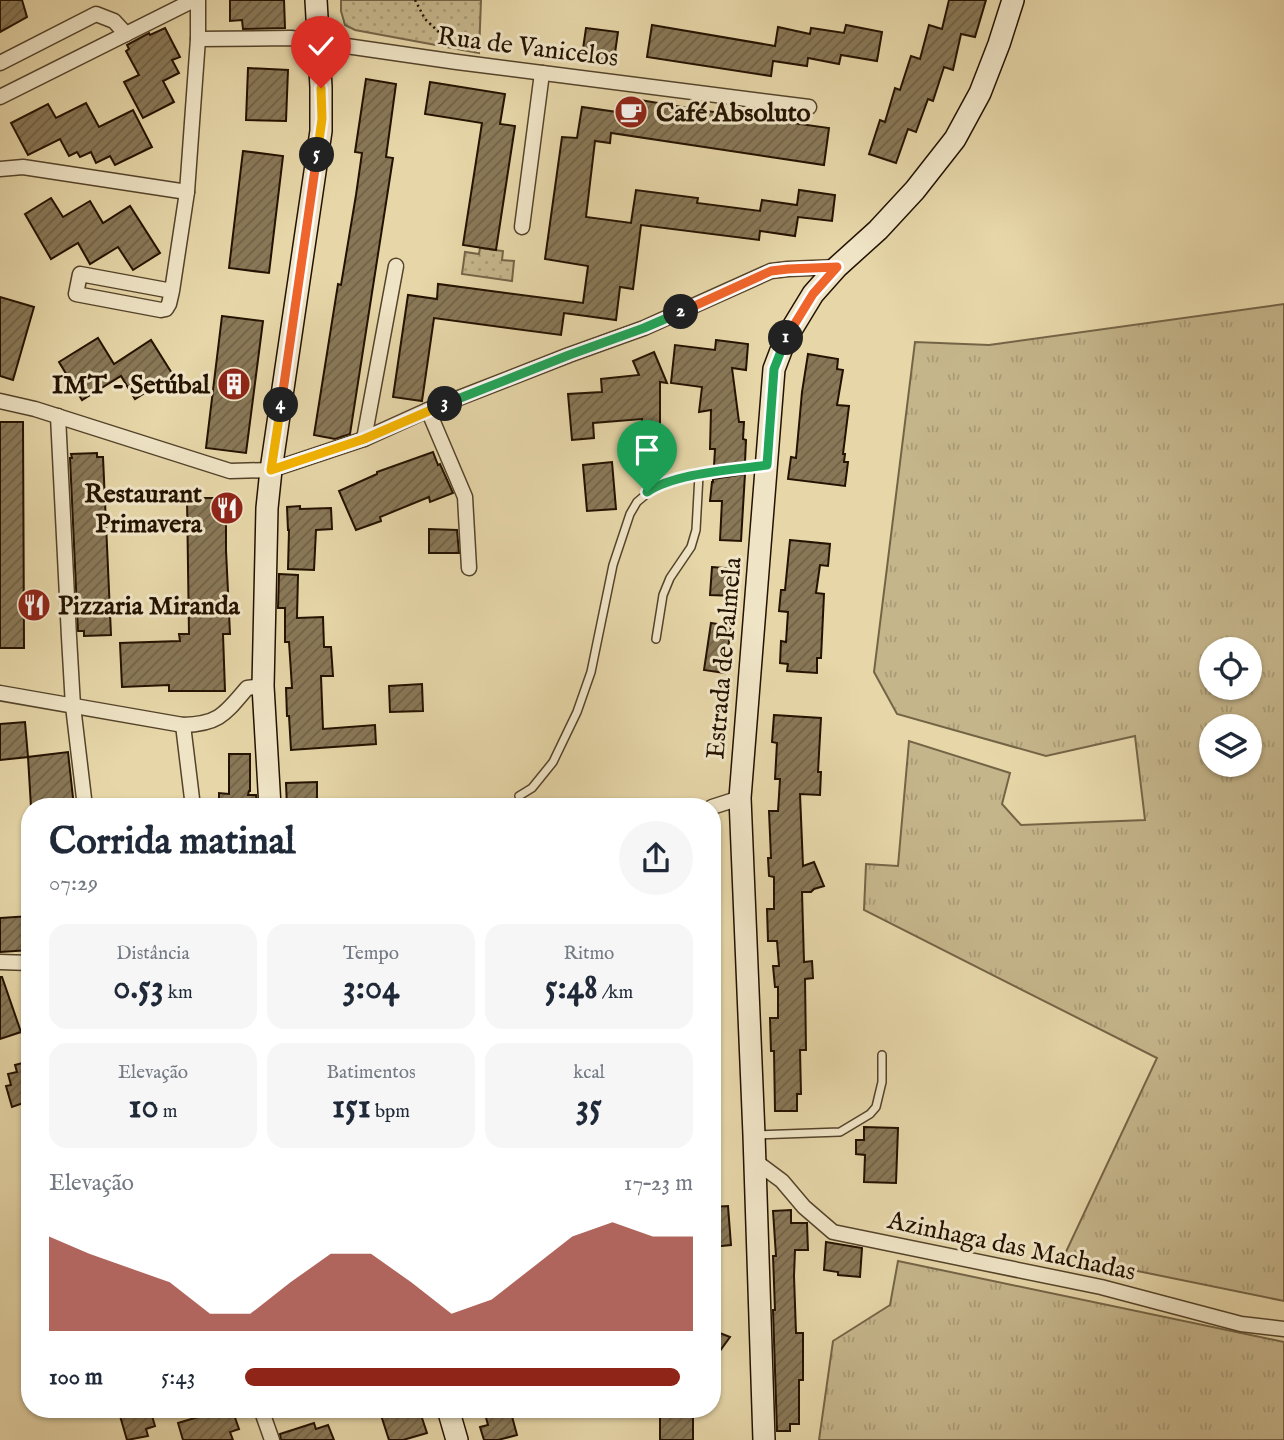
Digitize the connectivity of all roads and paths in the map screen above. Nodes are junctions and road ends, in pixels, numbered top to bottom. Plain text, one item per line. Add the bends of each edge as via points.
1 (196, 0) edge
2 (316, 0) edge
3 (415, 0) edge
4 (1013, 0) edge
5 (126, 34) junction
6 (198, 38) junction
7 (319, 42) junction
8 (457, 62) junction
9 (0, 63) edge
10 (542, 73) junction
11 (0, 97) edge
12 (809, 107) dead end
13 (0, 169) edge
14 (187, 191) junction
15 (522, 227) dead end
16 (396, 266) dead end
17 (837, 267) junction
18 (172, 291) junction
19 (0, 401) edge
20 (428, 410) junction
21 (58, 416) junction
22 (364, 439) junction
23 (767, 465) junction
24 (271, 470) junction
25 (699, 475) junction
26 (469, 568) dead end
27 (656, 639) dead end
28 (263, 686) junction
29 (0, 693) edge
30 (74, 706) junction
31 (183, 725) junction
32 (519, 796) dead end
33 (84, 798) edge
34 (192, 798) edge
35 (269, 798) edge
36 (740, 798) junction
37 (721, 804) edge
38 (0, 962) edge
39 (21, 963) edge
40 (882, 1055) dead end
41 (754, 1135) junction
42 (755, 1161) junction
43 (1284, 1329) edge
44 (264, 1418) edge
45 (451, 1418) edge
46 (272, 1440) edge
47 (457, 1440) edge
48 (764, 1440) edge

1 - 5 street
1 - 6 street
2 - 7 street
3 - 8 path
4 - 17 street, Estrada de Palmela via 980,93 955,139 897,210
5 - 9 street via 114,21 96,14
5 - 11 street
6 - 7 street, Rua de Vanicelos
6 - 14 street
7 - 8 street, Rua de Vanicelos
7 - 24 street via 321,131
8 - 10 street, Rua de Vanicelos
10 - 12 street, Rua de Vanicelos
10 - 15 street
13 - 14 street via 23,167
14 - 18 street
16 - 22 street
17 - 20 street via 771,271 644,328
17 - 23 street, Estrada de Palmela via 813,294 785,340 774,369
18 - 18 street via 168,307 161,310 76,293 80,274
19 - 21 street
20 - 22 street
20 - 26 street via 465,497
21 - 24 street via 230,471
21 - 30 street
22 - 24 street
23 - 25 lane
23 - 36 street, Estrada de Palmela
24 - 28 street
25 - 27 lane via 696,530 663,595
25 - 32 lane via 656,486 633,508 613,565 581,702 553,762 532,788
28 - 31 street via 247,688 216,720
28 - 35 street
29 - 30 street
30 - 31 street
30 - 33 street
31 - 34 street
36 - 37 street
36 - 41 street, Estrada de Palmela
38 - 39 street
40 - 41 lane via 876,1107 870,1114 840,1132
41 - 42 street, Estrada de Palmela
42 - 43 street, Azinhaga das Machadas via 833,1232 1101,1287 1241,1324
42 - 48 street, Estrada de Palmela
44 - 46 street
45 - 47 street

